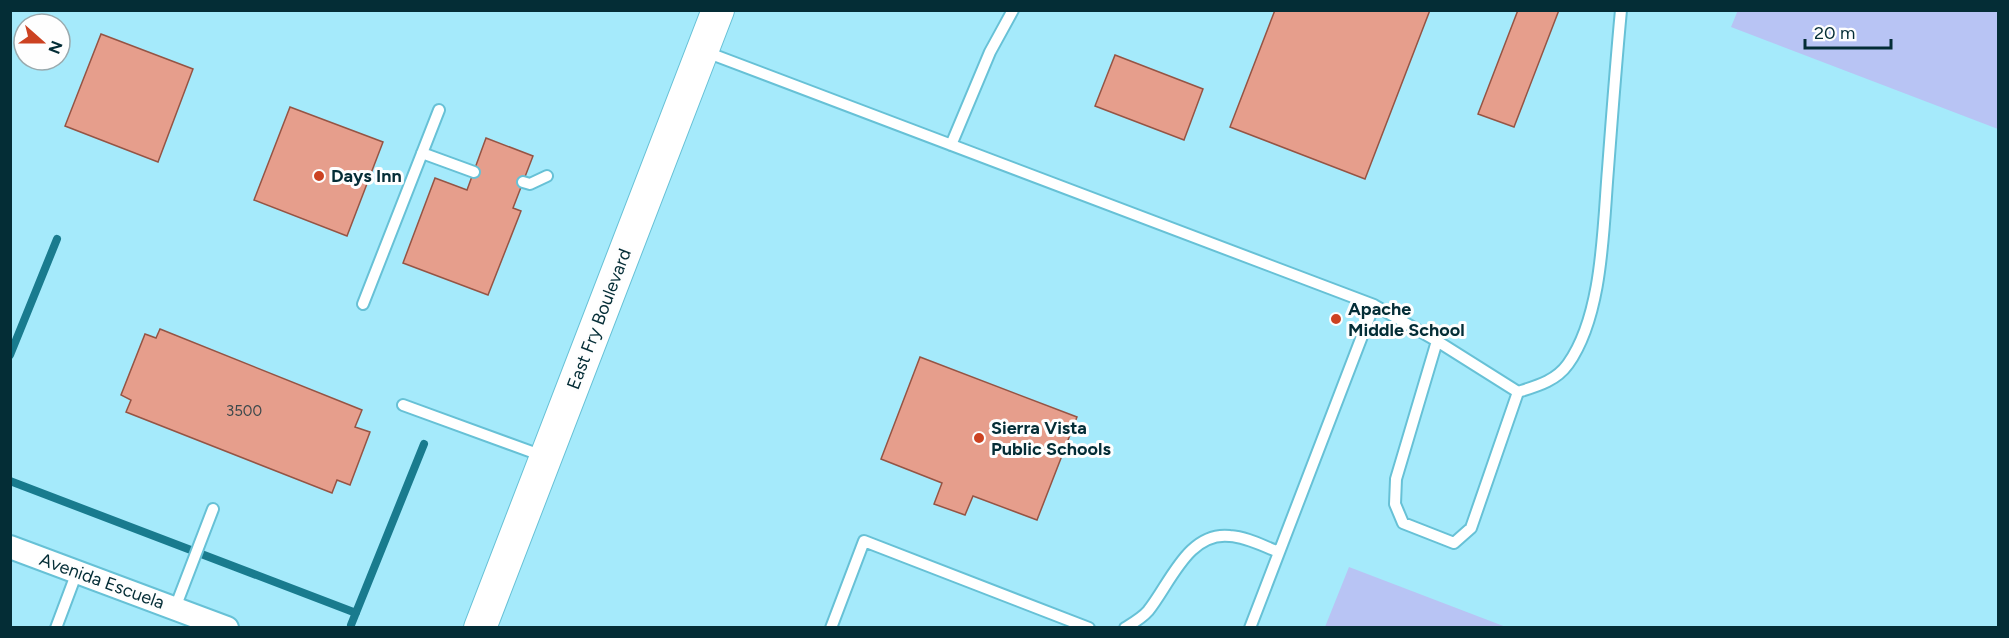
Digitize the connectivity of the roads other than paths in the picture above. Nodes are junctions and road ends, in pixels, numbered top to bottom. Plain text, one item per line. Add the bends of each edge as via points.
1 (718, 10) edge
2 (1013, 10) edge
3 (1620, 10) edge
4 (703, 51) junction
5 (439, 110) dead end
6 (951, 145) junction
7 (422, 153) junction
8 (474, 172) dead end
9 (547, 177) dead end
10 (523, 183) dead end
11 (363, 304) dead end
12 (1374, 304) junction
13 (1437, 341) junction
14 (1518, 392) junction
15 (403, 405) dead end
16 (546, 457) junction
17 (213, 509) dead end
18 (10, 547) edge
19 (1279, 552) junction
20 (77, 572) junction
21 (175, 608) junction
22 (56, 627) edge
23 (227, 627) edge
24 (480, 627) edge
25 (831, 627) edge
26 (1089, 627) edge
27 (1125, 627) edge
28 (1250, 627) edge

1 - 4 main road, East Fry Boulevard
2 - 6 lane via 990,52
3 - 14 lane via 1601,256 1591,312 1583,337 1567,365 1546,383
4 - 6 lane
4 - 16 main road, East Fry Boulevard
5 - 7 lane
6 - 12 lane
7 - 8 lane
7 - 11 lane
9 - 10 lane
12 - 13 lane
12 - 19 lane
13 - 14 lane
13 - 14 lane via 1396,479 1395,504 1403,523 1454,543 1471,528
15 - 16 lane
16 - 24 main road, East Fry Boulevard
17 - 21 lane
18 - 20 street, Avenida Escuela
19 - 27 lane via 1232,536 1217,535 1203,540 1180,564 1147,612
19 - 28 lane
20 - 21 street, Avenida Escuela
20 - 22 lane
21 - 23 street, Avenida Escuela
25 - 26 lane via 864,541

